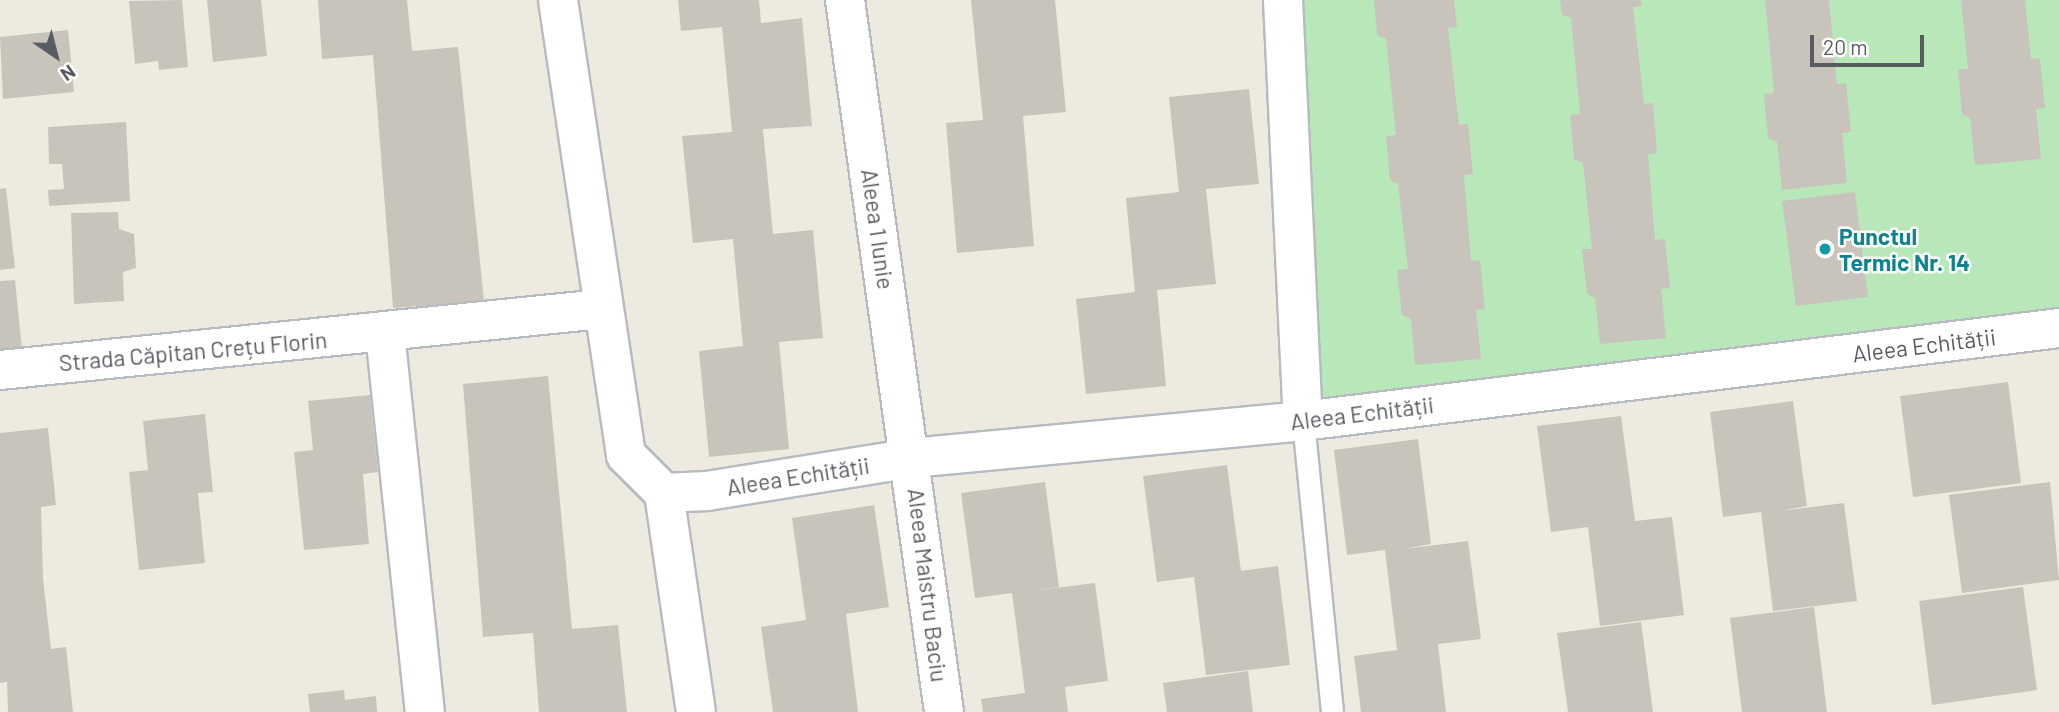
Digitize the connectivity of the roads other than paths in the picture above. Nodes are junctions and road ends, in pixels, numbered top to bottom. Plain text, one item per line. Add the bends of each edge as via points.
1 (558, 0) edge
2 (845, 0) edge
3 (1283, 0) edge
4 (602, 309) junction
5 (2059, 328) edge
6 (385, 333) junction
7 (0, 370) edge
8 (1303, 421) junction
9 (912, 458) junction
10 (664, 493) junction
11 (425, 712) edge
12 (696, 712) edge
13 (944, 712) edge
14 (1332, 712) edge

1 - 4 street
2 - 9 street, Aleea 1 Iunie
3 - 8 street
4 - 6 street, Strada Căpitan Crețu Florin
4 - 10 street via 626,455
5 - 8 street, Aleea Echității
6 - 7 street, Strada Căpitan Crețu Florin
6 - 11 street
8 - 9 street, Aleea Echității
8 - 14 lane
9 - 10 street, Aleea Echității via 707,491
9 - 13 street, Aleea Maistru Baciu
10 - 12 street

